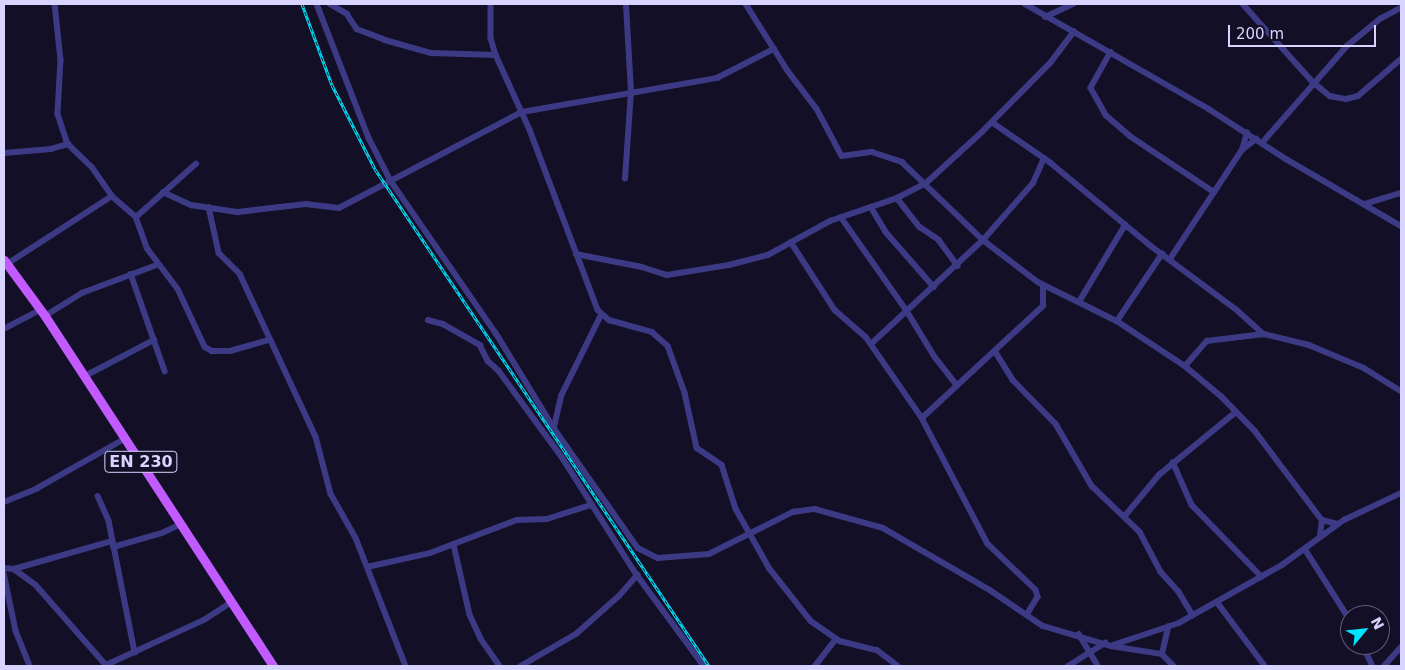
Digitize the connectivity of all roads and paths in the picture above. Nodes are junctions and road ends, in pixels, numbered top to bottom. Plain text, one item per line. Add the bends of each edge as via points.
1 (56, 4) edge
2 (317, 4) edge
3 (330, 4) edge
4 (491, 4) edge
5 (626, 4) edge
6 (746, 4) edge
7 (1025, 4) edge
8 (1073, 4) edge
9 (1243, 4) edge
10 (1401, 8) edge
11 (1045, 17) junction
12 (1074, 32) junction
13 (774, 49) junction
14 (1111, 52) junction
15 (496, 55) junction
16 (1401, 58) edge
17 (1314, 83) junction
18 (631, 92) junction
19 (522, 112) junction
20 (992, 122) junction
21 (1247, 133) junction
22 (1256, 139) junction
23 (1262, 143) junction
24 (68, 144) junction
25 (1242, 150) junction
26 (4, 153) edge
27 (1044, 158) junction
28 (196, 164) dead end
29 (625, 179) dead end
30 (391, 181) junction
31 (925, 184) junction
32 (163, 192) junction
33 (1214, 192) junction
34 (1401, 193) edge
35 (112, 196) junction
36 (897, 198) junction
37 (1365, 204) junction
38 (209, 207) junction
39 (871, 207) junction
40 (136, 217) junction
41 (841, 217) junction
42 (1126, 225) junction
43 (1401, 226) edge
44 (983, 240) junction
45 (791, 242) junction
46 (576, 254) junction
47 (1162, 254) junction
48 (1170, 260) junction
49 (5, 262) edge
50 (157, 265) junction
51 (958, 266) junction
52 (131, 274) junction
53 (1043, 285) junction
54 (934, 287) junction
55 (1079, 302) junction
56 (907, 311) junction
57 (43, 313) junction
58 (601, 315) junction
59 (428, 320) dead end
60 (1117, 321) junction
61 (4, 329) edge
62 (1264, 334) junction
63 (154, 340) junction
64 (268, 340) junction
65 (871, 344) junction
66 (995, 351) junction
67 (1185, 366) junction
68 (166, 371) dead end
69 (85, 376) junction
70 (958, 385) junction
71 (1401, 391) edge
72 (1236, 412) junction
73 (922, 418) junction
74 (554, 428) junction
75 (126, 438) junction
76 (1173, 462) junction
77 (1401, 492) edge
78 (98, 496) dead end
79 (4, 502) edge
80 (592, 505) junction
81 (1124, 517) junction
82 (1322, 520) junction
83 (181, 524) junction
84 (1338, 524) junction
85 (750, 533) junction
86 (1320, 536) junction
87 (113, 544) junction
88 (454, 545) junction
89 (1305, 549) junction
90 (367, 567) junction
91 (4, 568) edge
92 (14, 569) junction
93 (4, 573) edge
94 (637, 575) junction
95 (1262, 577) junction
96 (232, 602) junction
97 (1217, 602) junction
98 (1340, 605) edge
99 (1027, 614) junction
100 (1193, 616) junction
101 (1168, 627) junction
102 (1079, 634) junction
103 (836, 639) junction
104 (1108, 644) junction
105 (1401, 647) edge
106 (135, 652) junction
107 (1090, 653) junction
108 (1162, 654) junction
109 (30, 666) edge
110 (107, 666) edge
111 (273, 666) edge
112 (406, 666) edge
113 (500, 666) edge
114 (521, 666) edge
115 (704, 666) edge
116 (814, 666) edge
117 (898, 666) edge
118 (1068, 666) edge
119 (1098, 666) edge
120 (1174, 666) edge
121 (1265, 666) edge
122 (1384, 666) edge

1 - 24 street via 60,60 58,119
2 - 30 street via 369,138
3 - 15 street via 347,14 357,29 385,40 431,53
4 - 15 street via 491,38
5 - 18 street
6 - 13 street
7 - 11 street
8 - 11 street
9 - 17 street
10 - 17 street via 1362,32
11 - 12 street
12 - 14 street
12 - 20 street via 1051,62
13 - 18 street via 723,77
13 - 31 street via 817,109 842,156 878,153 902,162
14 - 21 street
14 - 33 street via 1091,88 1106,114 1130,136
15 - 19 street
16 - 17 street via 1352,99 1330,96
17 - 23 street
18 - 19 street
18 - 29 street
19 - 30 street
19 - 46 street
20 - 27 street
20 - 31 street
21 - 22 street
21 - 25 street
22 - 23 street
22 - 25 street
23 - 37 street
24 - 26 street via 51,150
24 - 35 street via 92,167
25 - 33 street
27 - 42 street
27 - 44 street via 1033,182
28 - 32 street
30 - 38 street via 339,208 299,204 245,213
30 - 74 street via 496,333
31 - 36 street
31 - 44 street
32 - 38 street via 186,204
32 - 40 street
33 - 48 street
34 - 37 street
35 - 40 street
35 - 49 street
36 - 39 street
36 - 51 street via 920,227 939,240
37 - 43 street
38 - 64 street via 219,253 240,274
39 - 41 street
39 - 54 street via 886,232
40 - 50 street
41 - 45 street
41 - 56 street
42 - 47 street
42 - 55 street
44 - 51 street
44 - 53 street
45 - 46 street via 758,258 667,275 642,266
45 - 65 street via 836,310
46 - 58 street
47 - 48 street
47 - 60 street
48 - 62 street
49 - 57 main road, EN 230
50 - 52 street
50 - 64 street via 178,289 188,316 208,350 230,351
51 - 54 street
52 - 57 street
52 - 63 street
53 - 55 street
53 - 66 street via 1044,306
54 - 56 street
55 - 60 street
56 - 65 street
56 - 70 street via 935,357
57 - 61 street
57 - 69 main road, EN 230
58 - 74 street via 561,396
58 - 85 street via 617,323 643,328 668,346 685,393 697,448 722,464 736,509
59 - 80 street via 450,327 480,345 488,361 499,370
60 - 67 street
62 - 67 street via 1207,341
62 - 71 street via 1309,345 1364,368
63 - 68 street
63 - 69 street
64 - 90 street via 316,437 331,494 352,529
65 - 73 street
66 - 70 street
66 - 81 street via 1013,380 1056,424 1092,486
67 - 72 street
69 - 75 main road, EN 230
70 - 73 street
72 - 76 street
72 - 82 street via 1271,451
73 - 99 street via 988,544 1036,590 1038,597
74 - 85 street via 638,548 658,558 709,554
75 - 79 street via 36,489
75 - 83 main road, EN 230
76 - 81 street
76 - 95 street via 1192,505
77 - 84 street
78 - 87 street via 109,521
80 - 88 street via 547,519 517,520
80 - 94 street
81 - 100 street via 1140,532 1162,572
82 - 84 street
82 - 86 street
83 - 87 street via 162,533
83 - 96 main road, EN 230
84 - 86 street
85 - 99 street via 803,509 873,523
85 - 103 street via 786,591 811,621
86 - 89 street
87 - 92 street
87 - 106 street
88 - 90 street
88 - 113 street via 470,615 481,639
89 - 95 street
89 - 98 street
90 - 112 street
91 - 92 street
92 - 110 street via 51,599
93 - 109 street via 16,631
94 - 114 street via 576,634
94 - 115 street
95 - 97 street
96 - 106 street via 204,620
96 - 111 main road, EN 230
97 - 100 street
97 - 121 street
99 - 102 street via 1044,626
100 - 101 street
101 - 104 street
101 - 108 street
102 - 104 street
102 - 107 street
103 - 116 street
103 - 117 street via 877,650
104 - 107 street
104 - 108 street
105 - 122 street
106 - 110 street
107 - 118 street
107 - 119 street
108 - 120 street

